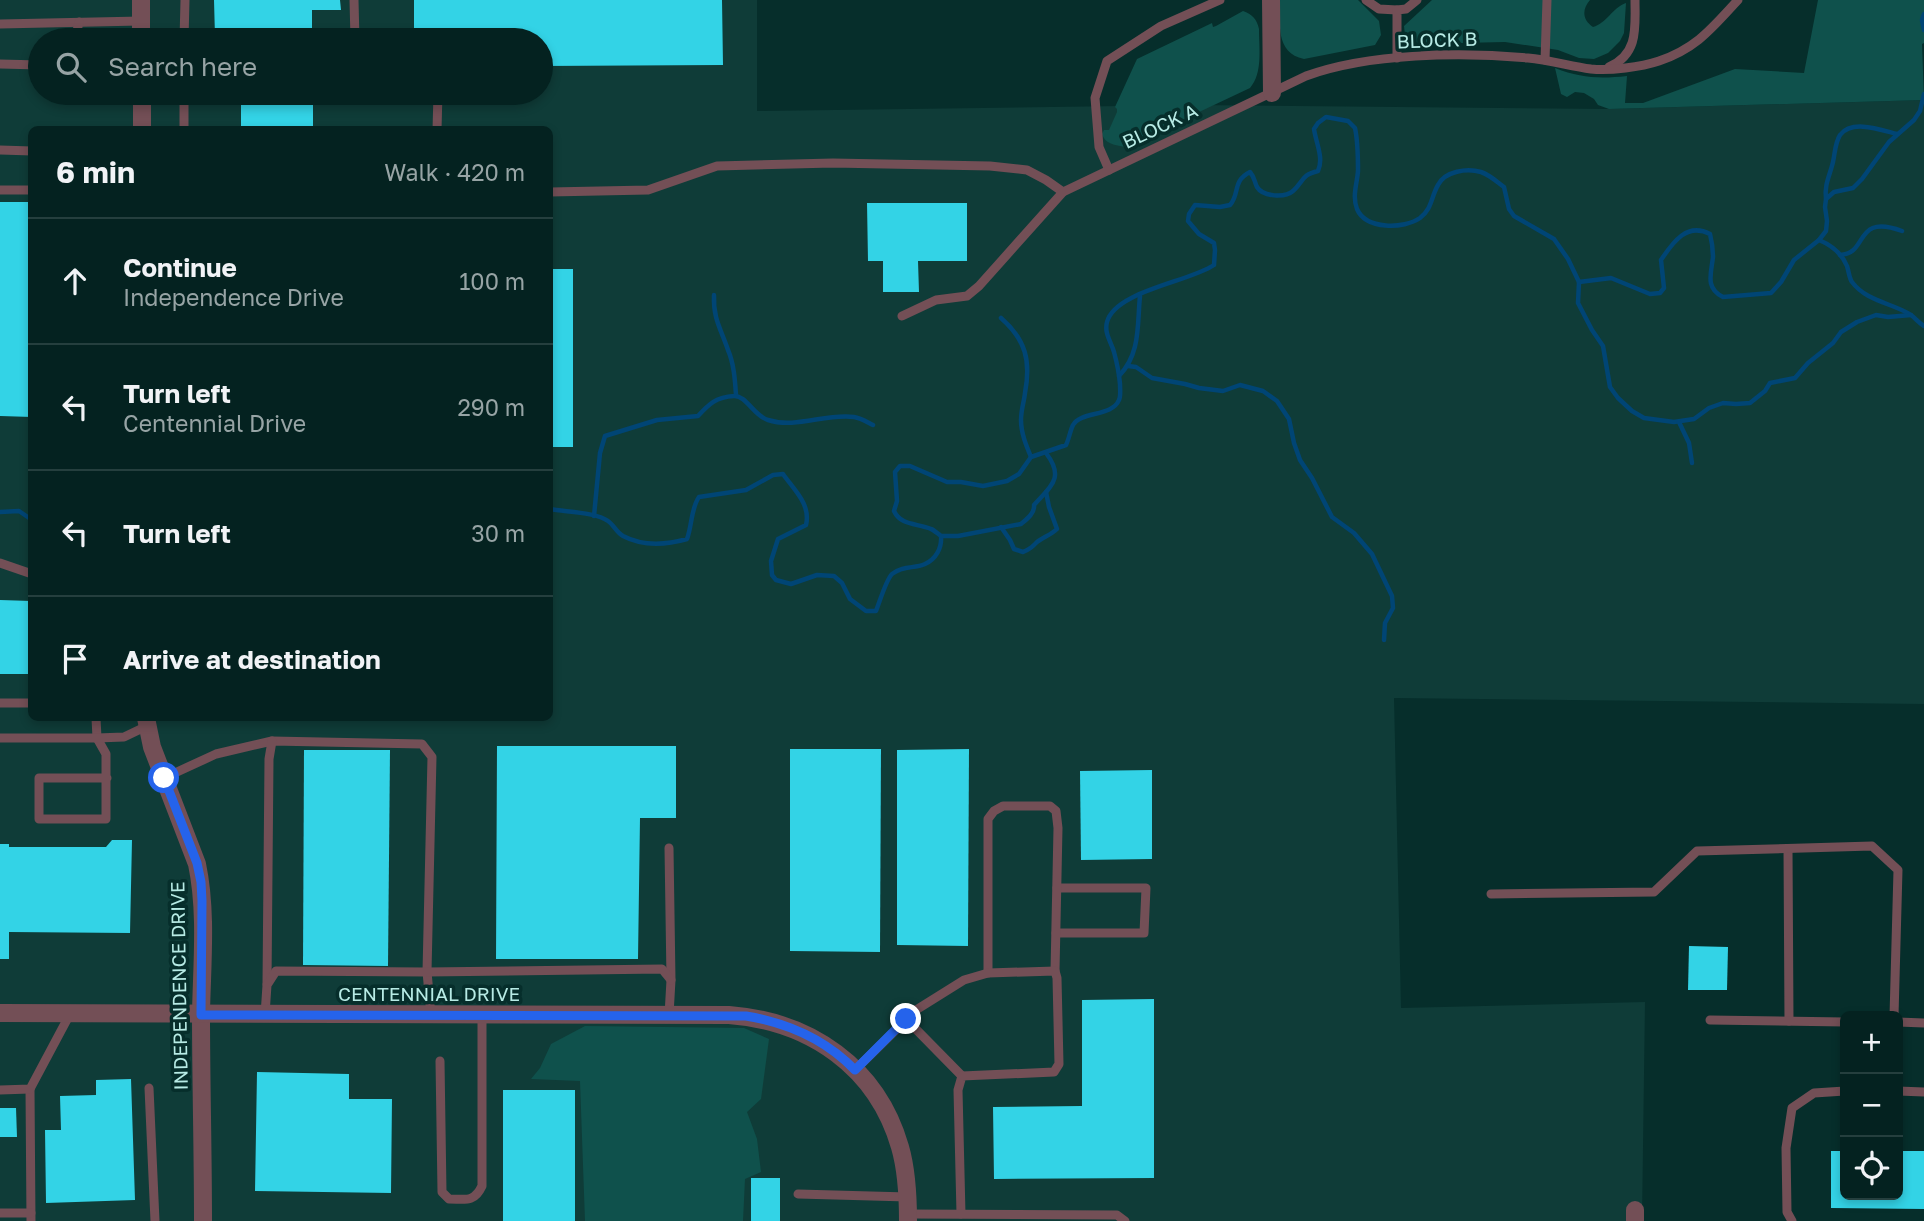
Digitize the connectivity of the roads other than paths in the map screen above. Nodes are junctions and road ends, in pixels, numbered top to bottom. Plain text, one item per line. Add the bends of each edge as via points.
1 (141, 0) edge
2 (185, 0) edge
3 (354, 0) edge
4 (1220, 0) edge
5 (1271, 0) edge
6 (1366, 0) edge
7 (1417, 0) edge
8 (1547, 0) edge
9 (1635, 0) edge
10 (1738, 0) edge
11 (1396, 10) junction
12 (141, 21) junction
13 (79, 22) junction
14 (0, 24) edge
15 (78, 28) edge
16 (141, 28) edge
17 (184, 28) edge
18 (355, 28) edge
19 (1397, 58) junction
20 (1545, 60) junction
21 (0, 64) edge
22 (28, 65) edge
23 (1608, 68) junction
24 (1272, 93) junction
25 (142, 105) edge
26 (184, 105) edge
27 (438, 105) edge
28 (142, 126) edge
29 (184, 126) edge
30 (438, 126) edge
31 (0, 150) edge
32 (28, 151) edge
33 (1109, 170) junction
34 (0, 190) edge
35 (28, 190) edge
36 (553, 192) edge
37 (1063, 192) junction
38 (902, 316) dead end
39 (0, 563) edge
40 (28, 573) edge
41 (0, 703) edge
42 (28, 703) edge
43 (96, 721) edge
44 (147, 722) edge
45 (0, 738) edge
46 (97, 738) junction
47 (272, 741) junction
48 (107, 778) junction
49 (164, 778) junction
50 (669, 848) dead end
51 (1788, 849) junction
52 (1057, 888) junction
53 (1491, 894) dead end
54 (1056, 933) junction
55 (1055, 971) junction
56 (427, 972) junction
57 (988, 973) junction
58 (671, 980) junction
59 (267, 985) junction
60 (1894, 1011) edge
61 (0, 1013) edge
62 (70, 1014) junction
63 (265, 1014) junction
64 (201, 1015) junction
65 (431, 1015) junction
66 (482, 1015) junction
67 (669, 1015) junction
68 (906, 1019) junction
69 (1710, 1020) dead end
70 (1789, 1021) junction
71 (1840, 1022) edge
72 (1903, 1023) edge
73 (1924, 1023) edge
74 (440, 1060) dead end
75 (850, 1066) junction
76 (962, 1076) junction
77 (149, 1087) dead end
78 (30, 1089) junction
79 (0, 1090) edge
80 (1840, 1091) edge
81 (1903, 1091) edge
82 (1924, 1091) edge
83 (798, 1194) dead end
84 (908, 1211) edge
85 (0, 1213) edge
86 (961, 1214) junction
87 (31, 1217) edge
88 (155, 1221) edge
89 (203, 1221) edge
90 (1125, 1221) edge
91 (1792, 1221) edge

1 - 12 street
2 - 17 lane
3 - 18 lane
4 - 33 lane via 1161,26 1107,61 1095,98 1099,147
5 - 24 street
6 - 11 lane via 1379,9
7 - 11 lane
8 - 20 lane
9 - 23 lane via 1631,47 1620,62
10 - 23 lane, BLOCK B via 1710,31 1682,51 1644,66
11 - 19 lane
12 - 13 lane
12 - 16 street
13 - 14 lane
13 - 15 lane
19 - 20 lane, BLOCK B via 1436,55
19 - 24 lane, BLOCK B via 1327,68
20 - 23 lane, BLOCK B
21 - 22 lane
24 - 33 lane, BLOCK A
25 - 28 street
26 - 29 lane
27 - 30 lane
31 - 32 lane
33 - 37 lane, BLOCK A
34 - 35 lane
36 - 37 lane via 648,190 718,166 834,163 1027,170
37 - 38 lane via 967,296 936,300
39 - 40 lane
41 - 42 lane
43 - 46 lane
44 - 46 lane via 124,737
44 - 49 street, INDEPENDENCE DRIVE
45 - 46 lane
46 - 48 lane via 106,754
47 - 49 lane via 216,754
47 - 56 lane via 422,744 432,757
47 - 59 lane
48 - 48 lane via 106,819 39,819 39,778
49 - 64 street, INDEPENDENCE DRIVE via 201,882
50 - 58 lane
51 - 53 lane via 1697,851 1654,892
51 - 60 lane via 1872,846 1898,870
51 - 70 lane
52 - 54 lane
52 - 54 lane via 1146,888 1144,933
52 - 57 lane via 1056,811 1050,806 1003,806 994,811 988,818
54 - 55 lane
55 - 57 lane
55 - 76 lane via 1059,1064 1054,1072
56 - 58 lane via 662,969
56 - 59 lane via 276,971
56 - 65 lane
57 - 68 lane via 964,980
58 - 67 lane
59 - 63 lane
61 - 62 street, CENTENNIAL DRIVE
62 - 64 street, CENTENNIAL DRIVE
62 - 78 lane
63 - 64 street, CENTENNIAL DRIVE
63 - 65 street, CENTENNIAL DRIVE
64 - 89 street, INDEPENDENCE DRIVE
65 - 66 street, CENTENNIAL DRIVE
66 - 67 street, CENTENNIAL DRIVE
66 - 74 lane via 482,1186 470,1199 449,1199 442,1192
67 - 75 street, CENTENNIAL DRIVE via 746,1016 781,1024 830,1048
68 - 75 lane
68 - 76 lane
69 - 70 lane
70 - 71 lane
72 - 73 lane
75 - 84 street, CENTENNIAL DRIVE via 879,1099 896,1133 905,1168
76 - 86 lane via 958,1090
77 - 88 lane
78 - 79 lane
78 - 87 lane
80 - 91 lane via 1814,1093 1792,1108 1786,1148 1787,1212
81 - 82 lane
83 - 84 lane
84 - 86 lane
85 - 87 lane
86 - 90 lane via 1117,1215

